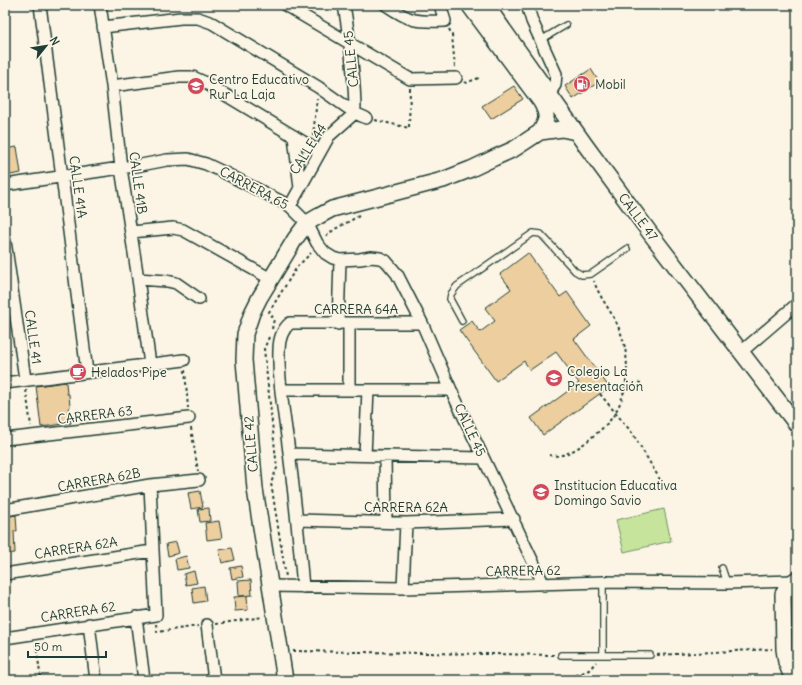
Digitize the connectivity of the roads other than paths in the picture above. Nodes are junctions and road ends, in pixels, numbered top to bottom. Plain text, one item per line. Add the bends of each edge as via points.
1 (40, 5) edge
2 (100, 5) edge
3 (285, 5) edge
4 (344, 5) edge
5 (386, 5) edge
6 (440, 5) edge
7 (469, 5) edge
8 (486, 5) edge
9 (527, 5) edge
10 (566, 25) dead end
11 (103, 27) junction
12 (541, 40) junction
13 (350, 44) junction
14 (456, 78) road end
15 (112, 86) junction
16 (549, 94) junction
17 (355, 113) junction
18 (366, 118) road end
19 (540, 132) junction
20 (576, 132) junction
21 (294, 136) junction
22 (316, 150) junction
23 (121, 168) junction
24 (63, 177) junction
25 (5, 185) edge
26 (300, 188) junction
27 (290, 206) junction
28 (307, 224) junction
29 (131, 232) junction
30 (5, 241) edge
31 (627, 249) dead end
32 (340, 260) junction
33 (6, 261) edge
34 (138, 279) junction
35 (271, 279) junction
36 (199, 299) dead end
37 (797, 304) edge
38 (10, 318) edge
39 (462, 321) dead end
40 (422, 323) junction
41 (344, 324) junction
42 (740, 353) junction
43 (184, 360) dead end
44 (150, 364) junction
45 (88, 372) junction
46 (25, 379) junction
47 (5, 383) edge
48 (281, 390) junction
49 (348, 390) junction
50 (368, 390) junction
51 (451, 390) junction
52 (189, 418) dead end
53 (797, 425) edge
54 (5, 439) edge
55 (290, 454) junction
56 (365, 455) junction
57 (385, 456) junction
58 (483, 458) junction
59 (199, 480) dead end
60 (150, 485) junction
61 (5, 510) edge
62 (514, 519) junction
63 (298, 520) junction
64 (386, 522) junction
65 (406, 523) junction
66 (152, 551) junction
67 (722, 568) dead end
68 (5, 574) edge
69 (795, 580) edge
70 (603, 582) junction
71 (727, 583) junction
72 (544, 585) junction
73 (270, 586) junction
74 (303, 586) junction
75 (403, 588) junction
76 (779, 588) junction
77 (136, 618) junction
78 (90, 624) junction
79 (207, 625) dead end
80 (5, 638) edge
81 (561, 655) road end
82 (603, 655) junction
83 (650, 655) road end
84 (96, 680) edge
85 (144, 680) edge
86 (214, 680) edge
87 (285, 680) edge
88 (793, 680) edge

1 - 24 street, CALLE 41A
2 - 11 street, CALLE 41B
3 - 13 street
4 - 13 street, CALLE 45
5 - 6 street via 399,14 419,22 445,21
7 - 19 street via 541,102 547,116
8 - 16 street, CALLE 47
9 - 12 street
10 - 12 lane
11 - 15 street, CALLE 41B
11 - 17 street via 198,18 212,23 318,87
12 - 16 street via 556,74 555,86
13 - 14 street via 410,79
13 - 17 street, CALLE 45
15 - 21 street via 193,77
15 - 23 street, CALLE 41B
16 - 20 street, CALLE 47
17 - 18 street
17 - 22 street, CALLE 44
19 - 20 street via 562,129
19 - 28 street via 514,149 471,169 443,180 332,209
20 - 42 street, CALLE 47
21 - 22 street
21 - 26 street
22 - 26 street, CALLE 44
23 - 24 street, CARRERA 65
23 - 27 street, CARRERA 65 via 188,159 206,164
23 - 29 street, CALLE 41B
24 - 25 street, CARRERA 65
24 - 45 street, CALLE 41A
26 - 27 street, CALLE 44
27 - 28 street, CARRERA 65
28 - 32 street, CARRERA 65 via 325,253
28 - 35 street, CALLE 42
29 - 34 street, CALLE 41B
29 - 35 street via 173,228 183,230
30 - 33 street, CALLE 41
31 - 39 lane via 592,274 582,275 575,271 541,234 533,234 457,286 450,300
32 - 40 street, CALLE 45 via 371,257 386,261 397,274
32 - 41 street
33 - 38 street, CALLE 41
34 - 36 street via 176,283
34 - 44 street, CALLE 41B
35 - 73 street, CALLE 42 via 252,313 245,334 244,360 255,489
37 - 42 street
38 - 46 street, CALLE 41
40 - 41 street, CARRERA 64A
40 - 51 street, CALLE 45
41 - 48 street, CARRERA 64A via 290,323 284,328 279,349
41 - 49 street
42 - 53 street, CALLE 47
43 - 44 street
44 - 45 street
45 - 46 street
46 - 47 street
48 - 49 street
48 - 55 street
49 - 50 street
50 - 51 street
50 - 56 street
51 - 58 street, CALLE 45
52 - 54 street, CARRERA 63
55 - 56 street
55 - 63 street
56 - 57 street
57 - 58 street
57 - 64 street
58 - 62 street, CALLE 45
59 - 60 street, CARRERA 62B
60 - 61 street, CARRERA 62B
60 - 66 street
62 - 65 street, CARRERA 62A
62 - 72 street, CALLE 45
63 - 64 street, CARRERA 62A
63 - 74 street
64 - 65 street, CARRERA 62A
65 - 75 street
66 - 68 street, CARRERA 62A
66 - 77 street, CARRERA 62 via 156,615
67 - 71 lane
69 - 76 street
70 - 71 street, CARRERA 62
70 - 72 street, CARRERA 62
70 - 82 lane
71 - 76 street, CARRERA 62
72 - 75 street, CARRERA 62
73 - 74 street, CARRERA 62
73 - 87 street, CALLE 42 via 286,655
74 - 75 street, CARRERA 62
76 - 88 street via 786,662
77 - 78 street, CARRERA 62
77 - 85 street
78 - 80 street, CARRERA 62
78 - 84 street
79 - 86 street
81 - 82 lane
82 - 83 lane

